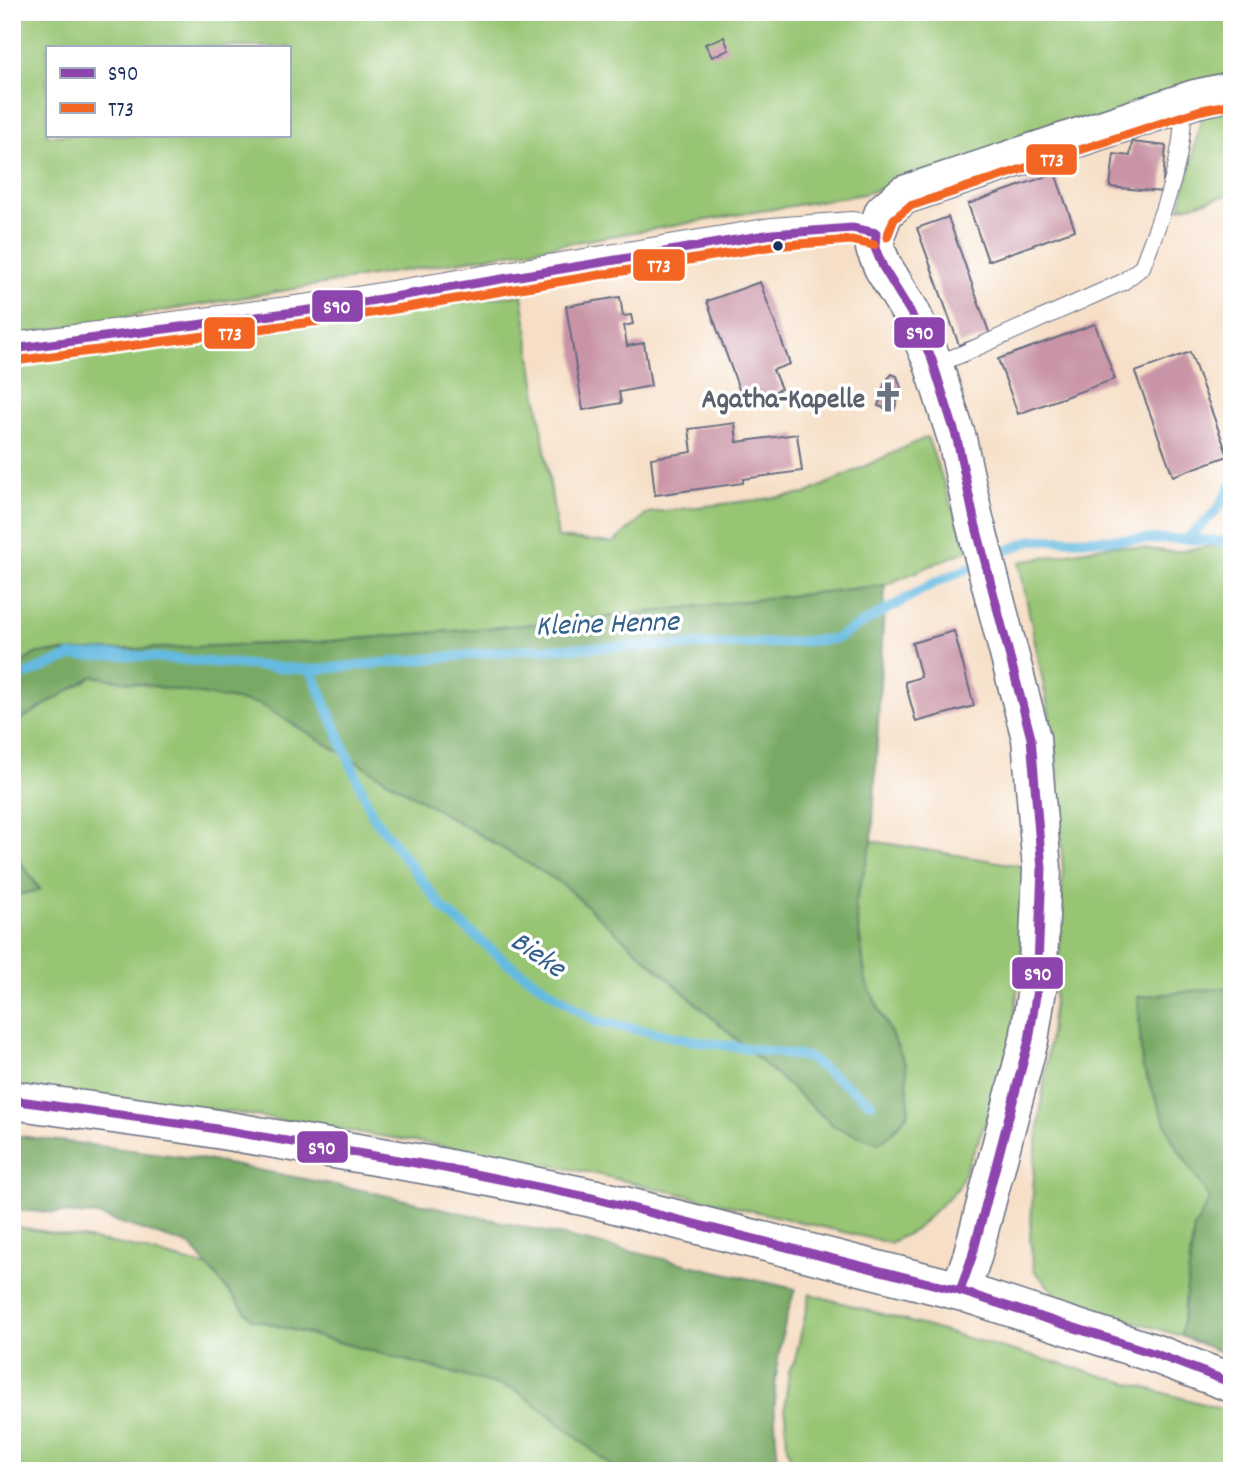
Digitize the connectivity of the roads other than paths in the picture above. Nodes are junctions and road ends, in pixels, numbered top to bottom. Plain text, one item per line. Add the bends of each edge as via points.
1 (1232, 91) edge
2 (1184, 103) junction
3 (876, 233) junction
4 (12, 349) edge
5 (934, 365) junction
6 (12, 1100) edge
7 (960, 1292) junction
8 (1232, 1383) edge

1 - 2 street
2 - 3 street via 904,195 884,212
2 - 5 lane via 1184,130 1170,191 1135,275
3 - 4 street via 852,228 772,234 332,307
3 - 5 street via 875,248
5 - 7 street via 957,439 1031,738 1042,869 1037,989 1029,1040
6 - 7 street via 445,1168 592,1198
7 - 8 street

